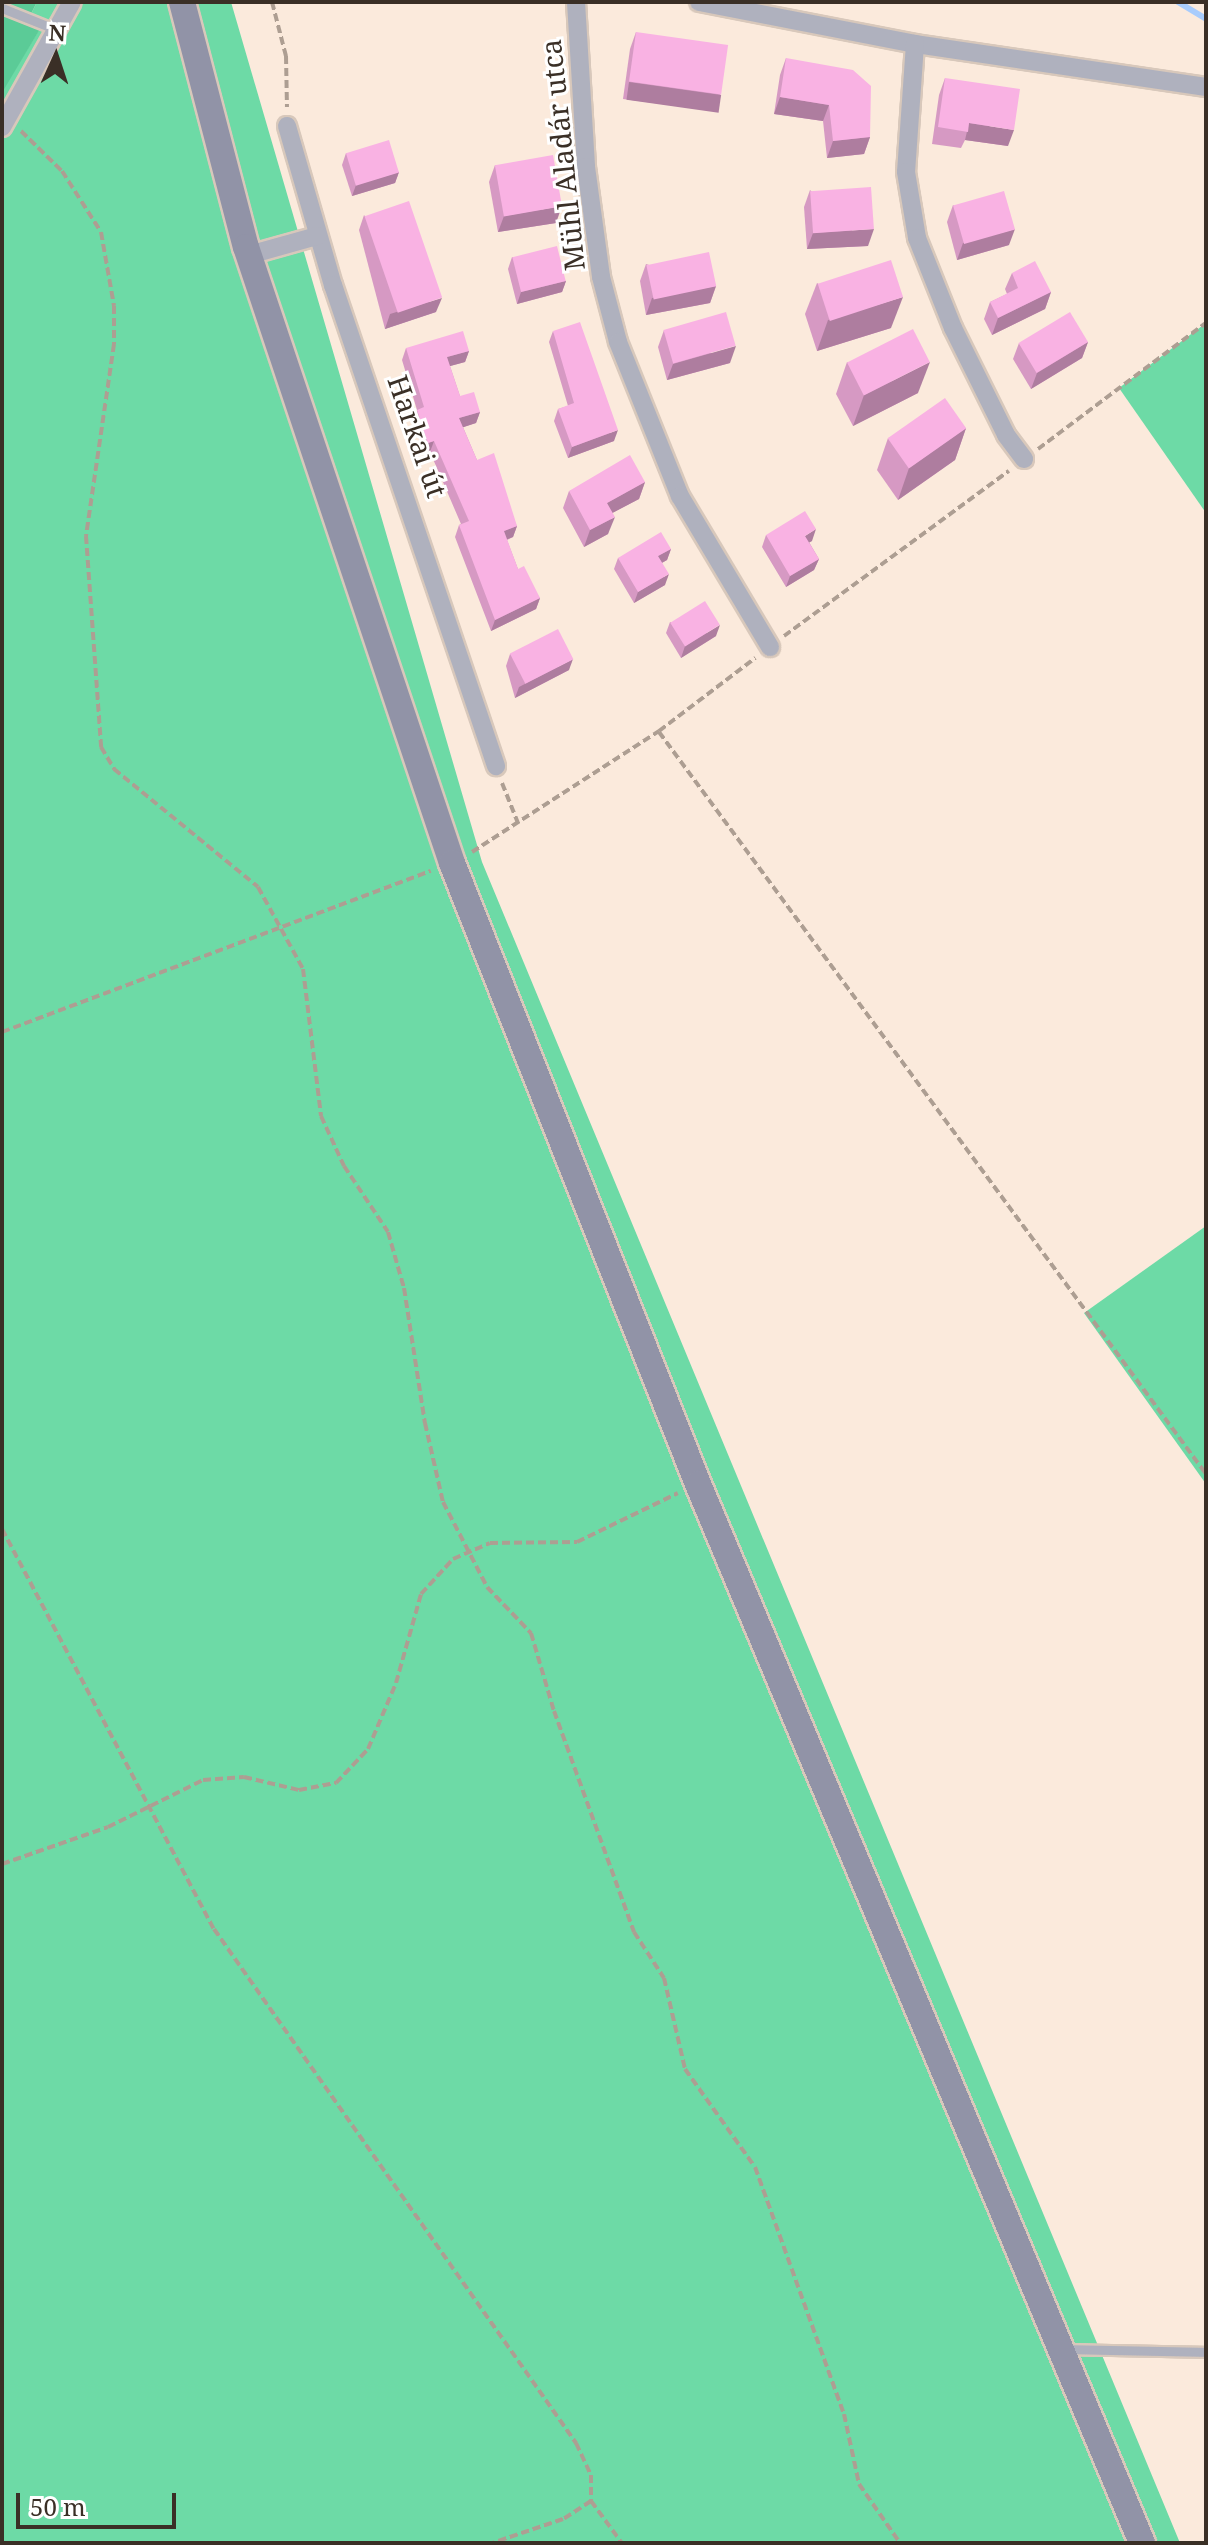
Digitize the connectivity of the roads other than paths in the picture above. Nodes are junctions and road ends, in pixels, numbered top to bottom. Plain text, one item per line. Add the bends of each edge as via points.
1 (72, 2) edge
2 (182, 2) edge
3 (576, 2) edge
4 (699, 2) edge
5 (2, 8) edge
6 (57, 30) junction
7 (915, 44) junction
8 (1206, 87) edge
9 (5, 123) edge
10 (287, 126) road end
11 (317, 236) junction
12 (249, 255) junction
13 (1024, 459) road end
14 (770, 647) road end
15 (496, 766) road end
16 (1058, 2349) junction
17 (1206, 2352) edge
18 (1142, 2543) edge

1 - 6 street
2 - 12 main road
3 - 14 street, Mühl Aladár utca via 586,167 601,277 618,342 680,496
4 - 7 street
5 - 6 lane
6 - 9 street
7 - 8 street
7 - 13 street via 906,172 917,238 953,328 1006,435
10 - 11 street, Harkai út
11 - 12 street
11 - 15 street, Harkai út
12 - 16 main road via 452,863 698,1484
16 - 17 lane
16 - 18 main road

